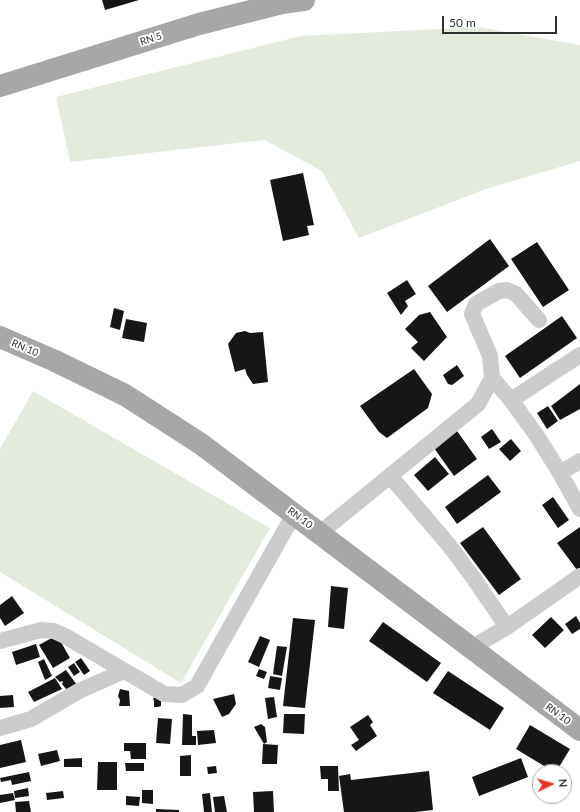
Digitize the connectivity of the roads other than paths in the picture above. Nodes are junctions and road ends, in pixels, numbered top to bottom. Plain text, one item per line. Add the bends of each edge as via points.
1 (304, 0) edge
2 (0, 86) edge
3 (539, 320) dead end
4 (0, 337) edge
5 (580, 355) edge
6 (492, 378) junction
7 (511, 400) junction
8 (580, 462) edge
9 (560, 473) junction
10 (390, 476) junction
11 (580, 509) edge
12 (294, 514) junction
13 (320, 533) junction
14 (580, 576) edge
15 (507, 627) junction
16 (0, 641) edge
17 (471, 648) junction
18 (124, 671) junction
19 (0, 728) edge
20 (580, 730) edge

1 - 2 main road, RN 5 / RN 5 via 199,24
3 - 6 street via 516,294 507,290 499,291 476,304 472,314 490,356
4 - 12 main road, RN 10 / RN 10 via 125,395 201,444
5 - 7 street
6 - 7 street
6 - 10 street via 478,404
7 - 9 street via 538,436
8 - 9 street
9 - 11 street
10 - 13 street
10 - 15 street via 448,544
12 - 13 main road, RN 10 / RN 10
12 - 18 street via 197,686 182,696 164,694
13 - 17 main road, RN 10 / RN 10
14 - 15 street
15 - 17 street
16 - 18 street via 41,630 54,631
17 - 20 main road, RN 10 / RN 10
18 - 19 street via 79,691 31,719

